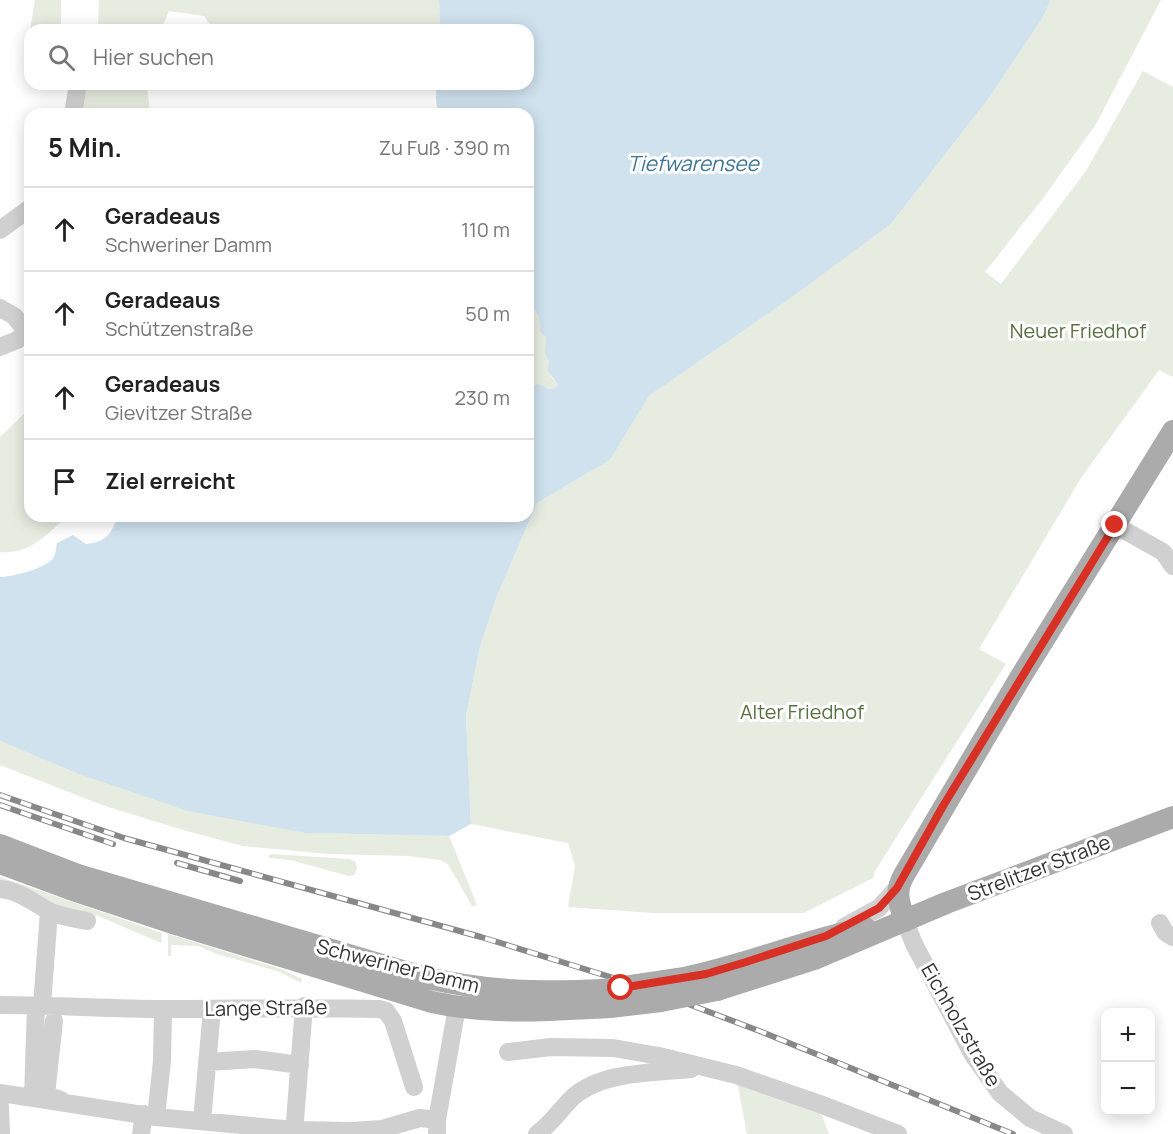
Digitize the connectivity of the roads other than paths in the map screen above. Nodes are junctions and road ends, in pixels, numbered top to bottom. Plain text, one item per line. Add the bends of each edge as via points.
1 (77, 90) edge
2 (75, 108) edge
3 (24, 212) edge
4 (0, 230) edge
5 (0, 308) edge
6 (24, 326) edge
7 (24, 335) edge
8 (0, 347) edge
9 (1173, 431) edge
10 (1115, 525) junction
11 (1173, 566) edge
12 (1173, 817) edge
13 (0, 845) edge
14 (0, 863) edge
15 (897, 888) junction
16 (0, 889) edge
17 (50, 912) junction
18 (87, 921) dead end
19 (905, 921) junction
20 (1160, 923) dead end
21 (826, 936) junction
22 (1173, 938) edge
23 (458, 996) junction
24 (0, 1005) edge
25 (304, 1006) junction
26 (163, 1009) junction
27 (212, 1009) junction
28 (48, 1016) junction
29 (508, 1052) dead end
30 (208, 1062) junction
31 (300, 1065) junction
32 (702, 1068) junction
33 (39, 1087) junction
34 (414, 1087) dead end
35 (0, 1093) edge
36 (0, 1106) edge
37 (150, 1116) junction
38 (201, 1121) junction
39 (437, 1127) edge
40 (5, 1128) edge
41 (244, 1130) edge
42 (382, 1131) edge
43 (294, 1132) edge
44 (141, 1134) edge
45 (537, 1134) edge
46 (898, 1134) edge
47 (1064, 1134) edge

1 - 2 street
3 - 4 street
5 - 6 street
7 - 8 street
9 - 10 main road
10 - 11 street via 1163,552
10 - 15 main road via 954,787
12 - 19 main road, Strelitzer Straße
13 - 23 main road, Schweriner Damm via 78,875 409,973
14 - 23 main road, Schweriner Damm via 325,970
15 - 19 main road
15 - 21 street via 879,908
16 - 17 street via 19,893
17 - 18 street
17 - 28 street
19 - 21 main road, Schweriner Damm
19 - 23 main road, Schweriner Damm, bridge via 806,962 717,990 661,1001 523,1011
19 - 47 street, Eichholzstraße via 973,1055 1000,1093 1030,1118
20 - 22 street
21 - 23 main road, Schweriner Damm, bridge via 706,974 678,979 613,989
23 - 39 street
24 - 28 street, Lange Straße
25 - 27 street, Lange Straße
25 - 31 street
25 - 34 street, Lange Straße via 386,1011 393,1021
26 - 27 street, Lange Straße
26 - 28 street, Lange Straße via 127,1008
26 - 37 street via 162,1061
27 - 30 street
28 - 33 street
29 - 32 street via 551,1047 613,1048
30 - 31 street via 255,1059
30 - 38 street
31 - 43 street
32 - 45 street via 602,1080 573,1097
32 - 46 street via 736,1075
33 - 35 street
33 - 37 street via 63,1103
36 - 40 street
37 - 38 street
37 - 44 street
38 - 41 street
39 - 42 street via 420,1118
41 - 43 street
42 - 43 street

